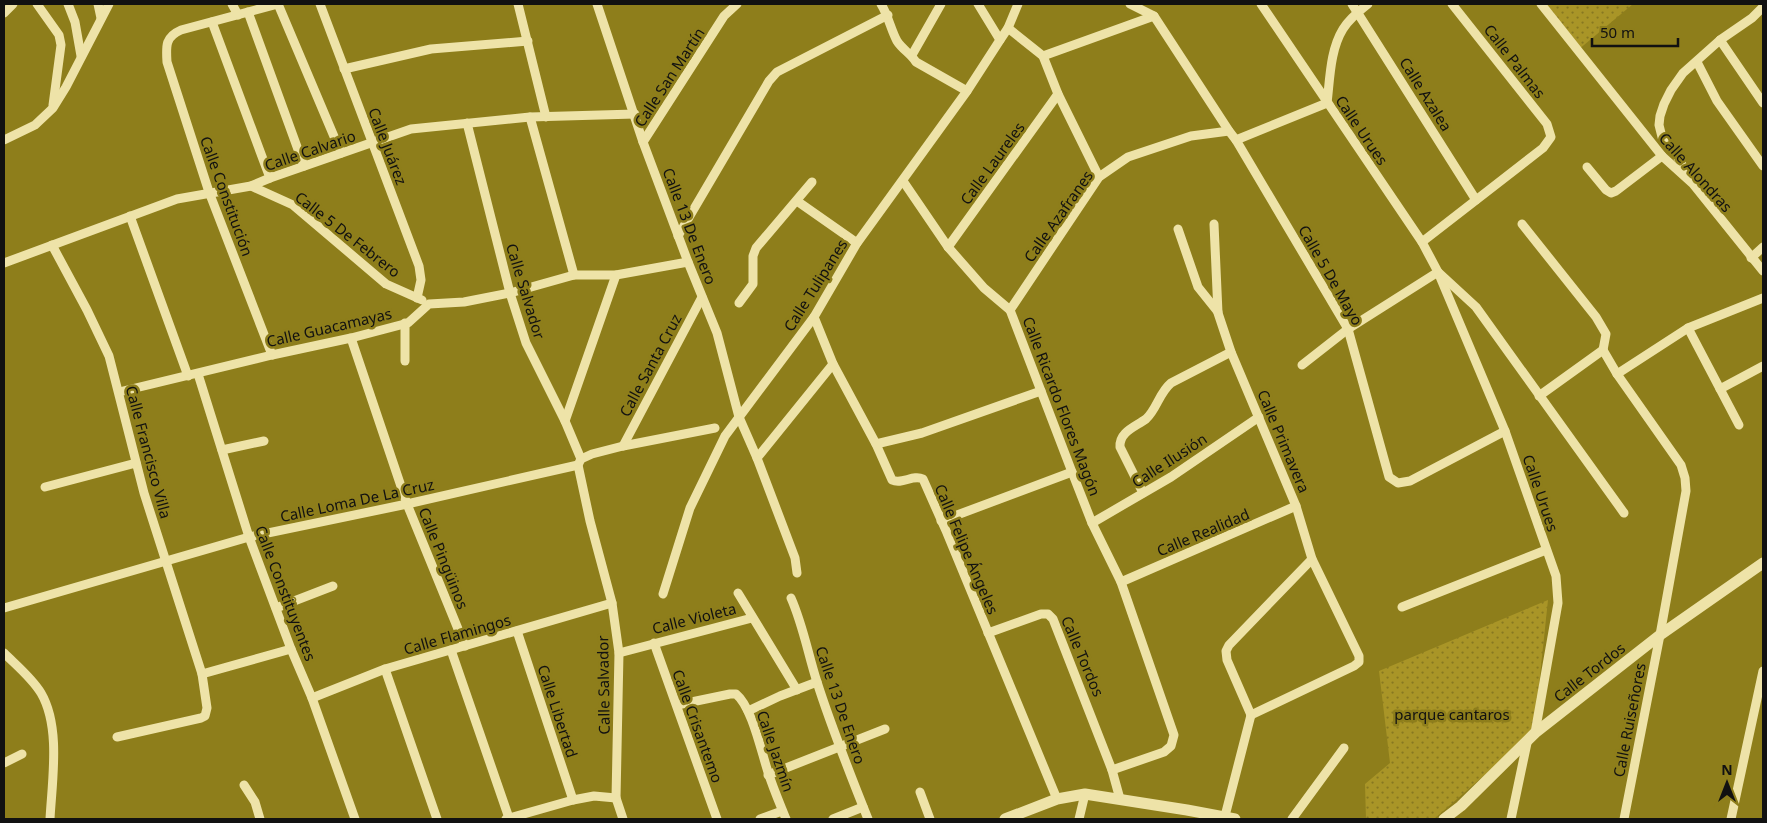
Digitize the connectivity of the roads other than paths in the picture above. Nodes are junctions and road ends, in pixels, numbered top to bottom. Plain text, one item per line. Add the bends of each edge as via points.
1 (13, 4) edge
2 (37, 4) edge
3 (68, 4) edge
4 (98, 4) edge
5 (109, 4) edge
6 (232, 4) edge
7 (278, 4) edge
8 (320, 4) edge
9 (518, 4) edge
10 (597, 4) edge
11 (737, 4) edge
12 (881, 4) edge
13 (941, 4) edge
14 (978, 4) edge
15 (1018, 4) edge
16 (1130, 4) edge
17 (1261, 4) edge
18 (1368, 4) edge
19 (1452, 4) edge
20 (1541, 4) edge
21 (1763, 7) edge
22 (1355, 8) edge
23 (248, 12) junction
24 (4, 13) edge
25 (238, 15) junction
26 (888, 15) junction
27 (1154, 16) junction
28 (101, 18) junction
29 (212, 22) junction
30 (1008, 28) junction
31 (1000, 40) junction
32 (1720, 40) junction
33 (528, 41) junction
34 (912, 55) junction
35 (81, 56) junction
36 (1042, 56) junction
37 (1698, 62) junction
38 (344, 69) junction
39 (967, 91) junction
40 (1058, 94) junction
41 (1326, 103) junction
42 (1763, 103) edge
43 (52, 108) junction
44 (635, 114) junction
45 (530, 117) junction
46 (546, 117) junction
47 (467, 122) junction
48 (1229, 131) junction
49 (4, 140) edge
50 (1236, 140) junction
51 (372, 142) junction
52 (643, 142) junction
53 (340, 153) junction
54 (1662, 156) junction
55 (304, 166) junction
56 (1763, 166) edge
57 (1587, 167) dead end
58 (1099, 177) junction
59 (270, 178) junction
60 (903, 181) junction
61 (812, 182) dead end
62 (1693, 184) junction
63 (251, 186) junction
64 (209, 192) junction
65 (1476, 200) junction
66 (797, 201) junction
67 (130, 216) junction
68 (1214, 224) dead end
69 (1522, 224) dead end
70 (1178, 229) dead end
71 (678, 236) junction
72 (1422, 242) junction
73 (857, 243) junction
74 (52, 245) junction
75 (948, 247) junction
76 (1763, 247) edge
77 (1751, 258) junction
78 (688, 262) junction
79 (4, 263) edge
80 (1763, 271) edge
81 (1438, 272) junction
82 (574, 275) junction
83 (616, 275) junction
84 (510, 293) junction
85 (702, 297) junction
86 (417, 298) junction
87 (1763, 298) edge
88 (429, 304) junction
89 (739, 304) dead end
90 (1010, 310) junction
91 (1218, 313) junction
92 (814, 317) junction
93 (405, 323) junction
94 (1688, 328) junction
95 (1348, 329) junction
96 (351, 338) junction
97 (1603, 350) junction
98 (1231, 352) junction
99 (272, 355) junction
100 (405, 361) dead end
101 (833, 364) junction
102 (1302, 365) dead end
103 (1763, 366) edge
104 (198, 374) junction
105 (1617, 374) junction
106 (188, 376) junction
107 (1720, 389) junction
108 (1041, 391) junction
109 (119, 392) junction
110 (1539, 396) junction
111 (1259, 416) junction
112 (739, 417) junction
113 (565, 421) junction
114 (1739, 425) dead end
115 (716, 428) dead end
116 (1505, 431) junction
117 (264, 441) dead end
118 (876, 444) junction
119 (623, 446) junction
120 (222, 450) junction
121 (757, 458) junction
122 (579, 462) junction
123 (136, 464) junction
124 (1072, 472) junction
125 (45, 487) dead end
126 (1143, 493) junction
127 (407, 504) junction
128 (1296, 506) junction
129 (1624, 513) dead end
130 (941, 521) junction
131 (1092, 523) junction
132 (249, 537) junction
133 (1546, 550) junction
134 (1312, 559) junction
135 (166, 561) junction
136 (1763, 563) edge
137 (797, 573) dead end
138 (1121, 582) junction
139 (333, 586) dead end
140 (738, 592) dead end
141 (663, 594) dead end
142 (791, 598) dead end
143 (612, 603) junction
144 (1402, 607) dead end
145 (4, 608) edge
146 (276, 608) junction
147 (752, 618) junction
148 (517, 631) junction
149 (988, 633) junction
150 (1660, 636) junction
151 (654, 642) junction
152 (465, 646) junction
153 (291, 649) junction
154 (450, 650) junction
155 (4, 653) edge
156 (619, 653) junction
157 (385, 670) junction
158 (1763, 671) edge
159 (202, 674) junction
160 (817, 682) junction
161 (797, 690) junction
162 (312, 698) junction
163 (677, 705) junction
164 (748, 710) junction
165 (1251, 715) junction
166 (885, 729) dead end
167 (1535, 733) junction
168 (117, 737) dead end
169 (1527, 743) junction
170 (839, 746) junction
171 (1344, 748) dead end
172 (22, 754) dead end
173 (4, 763) edge
174 (1112, 770) junction
175 (768, 775) junction
176 (244, 785) dead end
177 (920, 792) dead end
178 (1085, 794) junction
179 (616, 798) junction
180 (1056, 799) junction
181 (1120, 799) junction
182 (573, 800) junction
183 (863, 807) junction
184 (1186, 814) edge
185 (784, 815) edge
186 (1230, 818) edge
187 (50, 819) edge
188 (260, 819) edge
189 (355, 819) edge
190 (437, 819) edge
191 (508, 819) edge
192 (623, 819) edge
193 (717, 819) edge
194 (760, 819) edge
195 (833, 819) edge
196 (868, 819) edge
197 (930, 819) edge
198 (1005, 819) edge
199 (1079, 819) edge
200 (1292, 819) edge
201 (1444, 819) edge
202 (1511, 819) edge
203 (1624, 819) edge
204 (1731, 819) edge

1 - 24 street
2 - 43 street via 59,35 61,45
3 - 35 street
4 - 28 street
5 - 28 street
6 - 25 street
7 - 23 street
7 - 53 street
8 - 38 street, Calle Juárez
9 - 33 street
10 - 44 street, Calle 13 De Enero
11 - 52 street, Calle San Martín via 724,16
12 - 26 street
13 - 34 street
14 - 31 street
15 - 30 street, Calle Tulipanes
16 - 27 street
17 - 41 street, Calle Urues
18 - 22 street
19 - 65 street, Calle Palmas via 1547,124 1550,137 1543,148
20 - 54 street, Calle Alondras
21 - 32 street
22 - 41 street via 1334,51
22 - 65 street, Calle Azalea
23 - 25 street
23 - 55 street
25 - 29 street
26 - 34 street via 898,41
26 - 71 street via 777,72
27 - 36 street
27 - 48 street, Calle 5 De Mayo
28 - 35 street
29 - 59 street
29 - 64 street, Calle Constitución via 173,34 167,43 168,62
30 - 31 street, Calle Tulipanes
30 - 36 street
31 - 39 street, Calle Tulipanes
32 - 37 street
32 - 42 street
33 - 38 street via 431,49
33 - 46 street
34 - 39 street via 916,62
35 - 43 street
36 - 40 street
37 - 56 street via 1717,101
37 - 62 street via 1671,90 1660,116 1662,137
38 - 51 street, Calle Juárez
39 - 60 street, Calle Tulipanes
40 - 58 street
40 - 75 street, Calle Laureles
41 - 50 street
41 - 72 street, Calle Urues
43 - 49 street via 34,125
44 - 46 street, Calle Calvario
44 - 52 street, Calle 13 De Enero
45 - 46 street, Calle Calvario
45 - 47 street, Calle Calvario
45 - 82 street
47 - 51 street, Calle Calvario via 411,129
47 - 84 street, Calle Salvador
48 - 50 street, Calle 5 De Mayo
48 - 58 street, Calle Azafranes via 1191,136 1128,157
50 - 95 street, Calle 5 De Mayo
51 - 53 street, Calle Calvario
51 - 86 street, Calle Juárez via 419,266 421,280
52 - 71 street, Calle 13 De Enero
53 - 55 street, Calle Calvario
54 - 57 street via 1611,193
54 - 62 street, Calle Alondras
55 - 59 street, Calle Calvario
58 - 90 street, Calle Azafranes
59 - 63 street, Calle Calvario
60 - 73 street, Calle Tulipanes
60 - 75 street, Calle Ricardo Flores Magón
61 - 66 street
62 - 77 street, Calle Alondras
63 - 64 street, Calle Calvario
63 - 86 street, Calle 5 De Febrero via 293,205 386,284
64 - 67 street, Calle Calvario via 177,199
64 - 99 street, Calle Constitución
65 - 72 street
66 - 73 street
66 - 89 street via 756,248 752,284
67 - 74 street, Calle Calvario
67 - 106 street
68 - 91 street, Calle Primavera
69 - 97 street via 1596,317 1606,334
70 - 91 street via 1198,287
71 - 78 street, Calle 13 De Enero
72 - 81 street, Calle Urues
73 - 92 street, Calle Tulipanes
74 - 79 street, Calle Calvario
74 - 109 street, Calle Francisco Villa via 88,310
75 - 90 street, Calle Ricardo Flores Magón via 984,288
76 - 77 street
77 - 80 street, Calle Alondras
78 - 83 street
78 - 85 street, Calle 13 De Enero
81 - 95 street
81 - 110 street, Calle Urues via 1476,307
81 - 116 street, Calle Urues
82 - 83 street
82 - 84 street
83 - 113 street
84 - 88 street via 464,302
84 - 113 street, Calle Salvador via 532,356
85 - 112 street, Calle 13 De Enero via 716,333
85 - 119 street, Calle Santa Cruz
86 - 88 street, Calle 5 De Febrero
87 - 94 street
88 - 93 street, Calle Guacamayas
90 - 108 street, Calle Ricardo Flores Magón
91 - 98 street, Calle Primavera
92 - 101 street, Calle Felipe Ángeles
92 - 112 street, Calle Tulipanes
93 - 96 street, Calle Guacamayas
93 - 100 street
94 - 105 street
94 - 107 street
95 - 102 street
95 - 116 street, Calle 5 De Mayo via 1389,477 1398,484 1410,481
96 - 99 street, Calle Guacamayas
96 - 127 street, Calle Pingüinos
97 - 105 street
97 - 110 street
98 - 111 street, Calle Primavera
98 - 126 street via 1171,382 1163,389 1147,418 1123,435 1120,447
99 - 104 street, Calle Guacamayas
101 - 118 street, Calle Felipe Ángeles
101 - 121 street
103 - 107 street
104 - 106 street, Calle Guacamayas
104 - 120 street, Calle Constituyentes
105 - 150 street, Calle Ruiseñores via 1681,465 1685,478 1686,491
106 - 109 street, Calle Guacamayas
107 - 114 street
108 - 118 street via 922,433
108 - 124 street, Calle Ricardo Flores Magón
109 - 123 street, Calle Francisco Villa
110 - 129 street, Calle Urues
111 - 126 street, Calle Ilusión
111 - 128 street, Calle Primavera
112 - 121 street, Calle 13 De Enero
112 - 141 street, Calle Tulipanes via 725,436 690,508
113 - 122 street, Calle Salvador
115 - 119 street, Calle Loma De La Cruz
116 - 133 street, Calle Urues
117 - 120 street
118 - 130 street, Calle Felipe Ángeles via 892,480 923,479
119 - 122 street, Calle Loma De La Cruz via 592,454
120 - 132 street, Calle Constituyentes
121 - 137 street, Calle 13 De Enero via 795,558
122 - 127 street, Calle Loma De La Cruz
122 - 143 street, Calle Salvador via 590,521
123 - 125 street
123 - 135 street, Calle Francisco Villa
124 - 130 street
124 - 131 street, Calle Ricardo Flores Magón
126 - 131 street, Calle Ilusión
127 - 132 street, Calle Loma De La Cruz
127 - 152 street, Calle Pingüinos
128 - 134 street, Calle Primavera
128 - 138 street, Calle Realidad
130 - 149 street, Calle Felipe Ángeles
131 - 138 street, Calle Ricardo Flores Magón
132 - 135 street, Calle Loma De La Cruz
132 - 146 street, Calle Constituyentes
133 - 144 street
133 - 167 street, Calle Urues via 1556,576 1558,603
134 - 165 street via 1228,645 1226,660
134 - 165 street, Calle Primavera via 1359,662
135 - 145 street, Calle Loma De La Cruz
135 - 159 street, Calle Francisco Villa
136 - 150 street, Calle Tordos
138 - 174 street, Calle Ricardo Flores Magón via 1174,735 1172,746 1164,752
139 - 146 street
140 - 147 street
142 - 160 street, Calle 13 De Enero
143 - 148 street, Calle Flamingos
143 - 156 street, Calle Salvador
146 - 153 street, Calle Constituyentes
147 - 151 street, Calle Violeta
147 - 161 street, Calle Violeta
148 - 152 street, Calle Flamingos
148 - 182 street, Calle Libertad
149 - 174 street, Calle Tordos via 1041,614 1048,614 1053,619
149 - 180 street, Calle Felipe Ángeles
150 - 167 street, Calle Tordos
150 - 203 street, Calle Ruiseñores
151 - 156 street, Calle Violeta
151 - 163 street, Calle Crisantemo
152 - 154 street, Calle Flamingos
153 - 159 street
153 - 162 street, Calle Constituyentes
154 - 157 street, Calle Flamingos
154 - 191 street
155 - 187 street via 40,692 49,711 52,728
156 - 179 street, Calle Salvador
157 - 162 street, Calle Flamingos
157 - 190 street
158 - 204 street
159 - 168 street, Calle Francisco Villa via 207,708 205,716
160 - 161 street
160 - 170 street, Calle 13 De Enero
161 - 164 street
162 - 189 street, Calle Constituyentes
163 - 164 street, Calle Jazmín via 736,694
163 - 193 street, Calle Crisantemo
164 - 175 street, Calle Jazmín
165 - 186 street
166 - 170 street
167 - 169 street, Calle Tordos
169 - 201 street, Calle Tordos
169 - 202 street
170 - 175 street
170 - 183 street, Calle 13 De Enero
171 - 200 street
172 - 173 street
174 - 181 street, Calle Tordos
175 - 185 street, Calle Jazmín
176 - 188 street via 255,802
177 - 197 street
178 - 180 street
178 - 181 street
178 - 199 street
179 - 182 street via 594,796
179 - 192 street, Calle Salvador
180 - 198 street
181 - 184 street
182 - 191 street
183 - 195 street
183 - 196 street, Calle 13 De Enero
184 - 186 street
185 - 194 street

